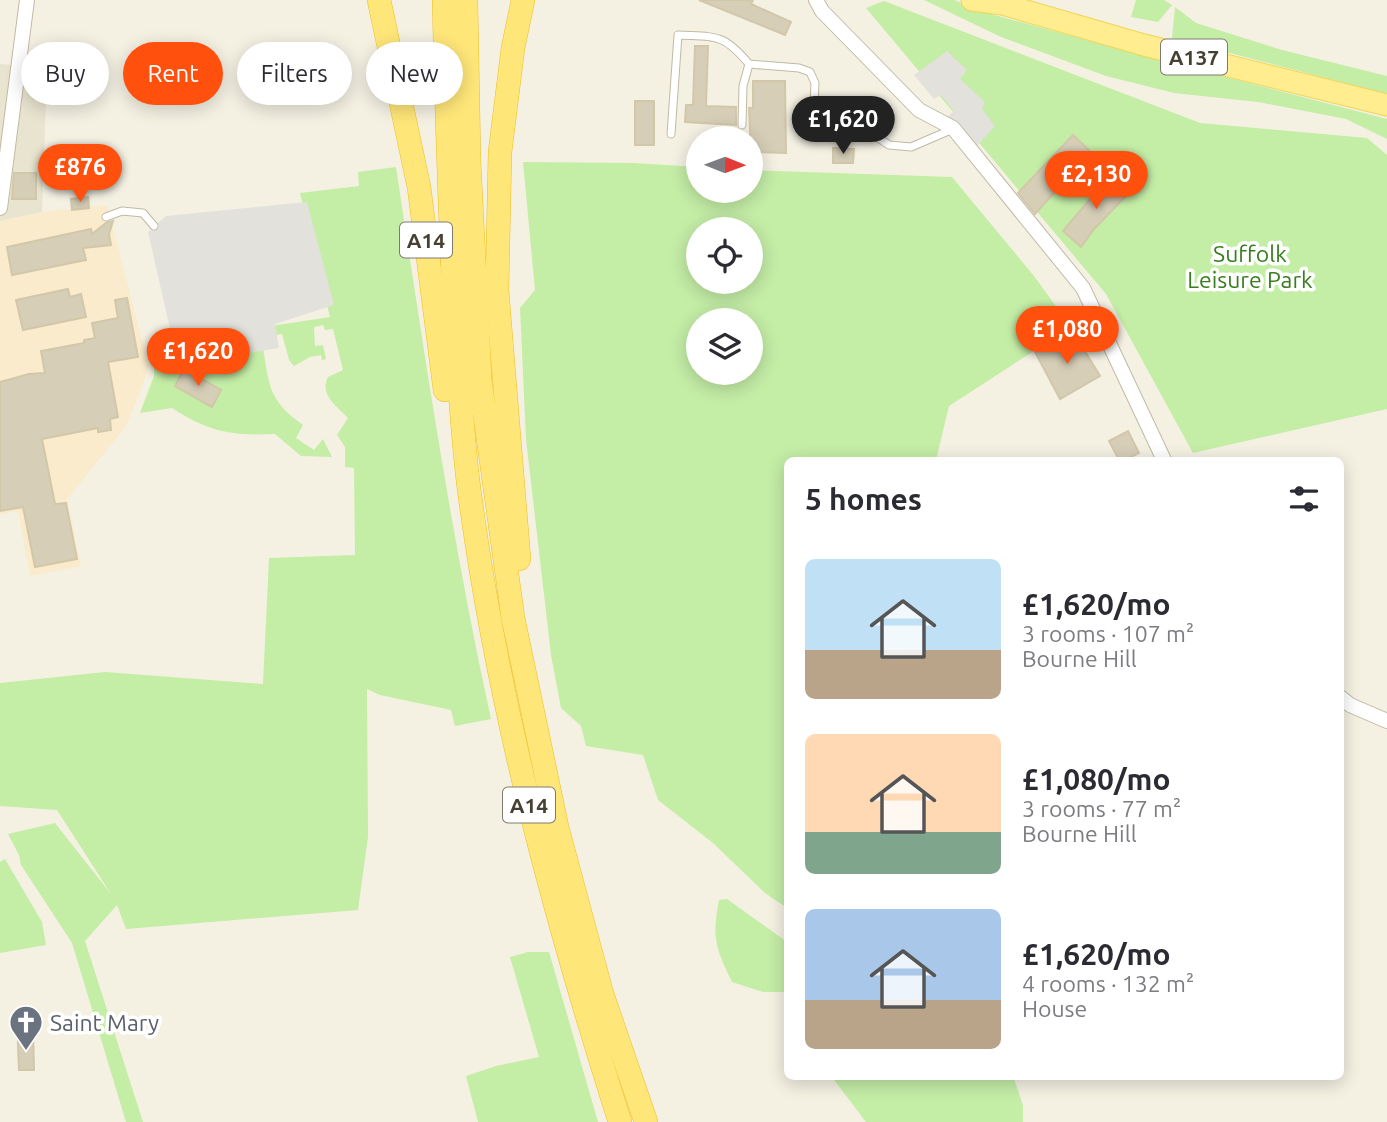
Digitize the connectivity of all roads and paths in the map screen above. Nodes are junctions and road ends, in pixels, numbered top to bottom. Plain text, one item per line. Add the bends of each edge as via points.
1 (27, 0) edge
2 (379, 0) edge
3 (444, 0) edge
4 (466, 0) edge
5 (523, 0) edge
6 (816, 0) edge
7 (972, 0) edge
8 (1000, 2) edge
9 (749, 64) junction
10 (1387, 105) edge
11 (742, 125) dead end
12 (953, 128) junction
13 (671, 134) dead end
14 (0, 208) edge
15 (106, 217) dead end
16 (154, 226) dead end
17 (1163, 457) edge
18 (468, 480) junction
19 (513, 618) junction
20 (1344, 700) edge
21 (1387, 722) edge
22 (621, 1122) edge
23 (646, 1122) edge

1 - 14 street
2 - 18 highway, A14 via 419,187 452,437
3 - 18 highway, A14 via 458,371
4 - 19 highway, A14 via 480,380
5 - 19 highway, A14 via 500,152 497,290 519,556
6 - 12 street via 822,12 919,110
7 - 8 main road, A137
8 - 10 main road, A137 via 1144,44
9 - 11 lane
9 - 12 lane via 810,72 815,83 813,126 859,125 889,145 911,147
9 - 13 lane via 724,40 678,35
12 - 17 street via 1083,288
15 - 16 lane via 122,211 143,213
18 - 22 highway, A14 via 489,622 534,829
19 - 23 highway, A14 via 557,827 602,994
20 - 21 street

